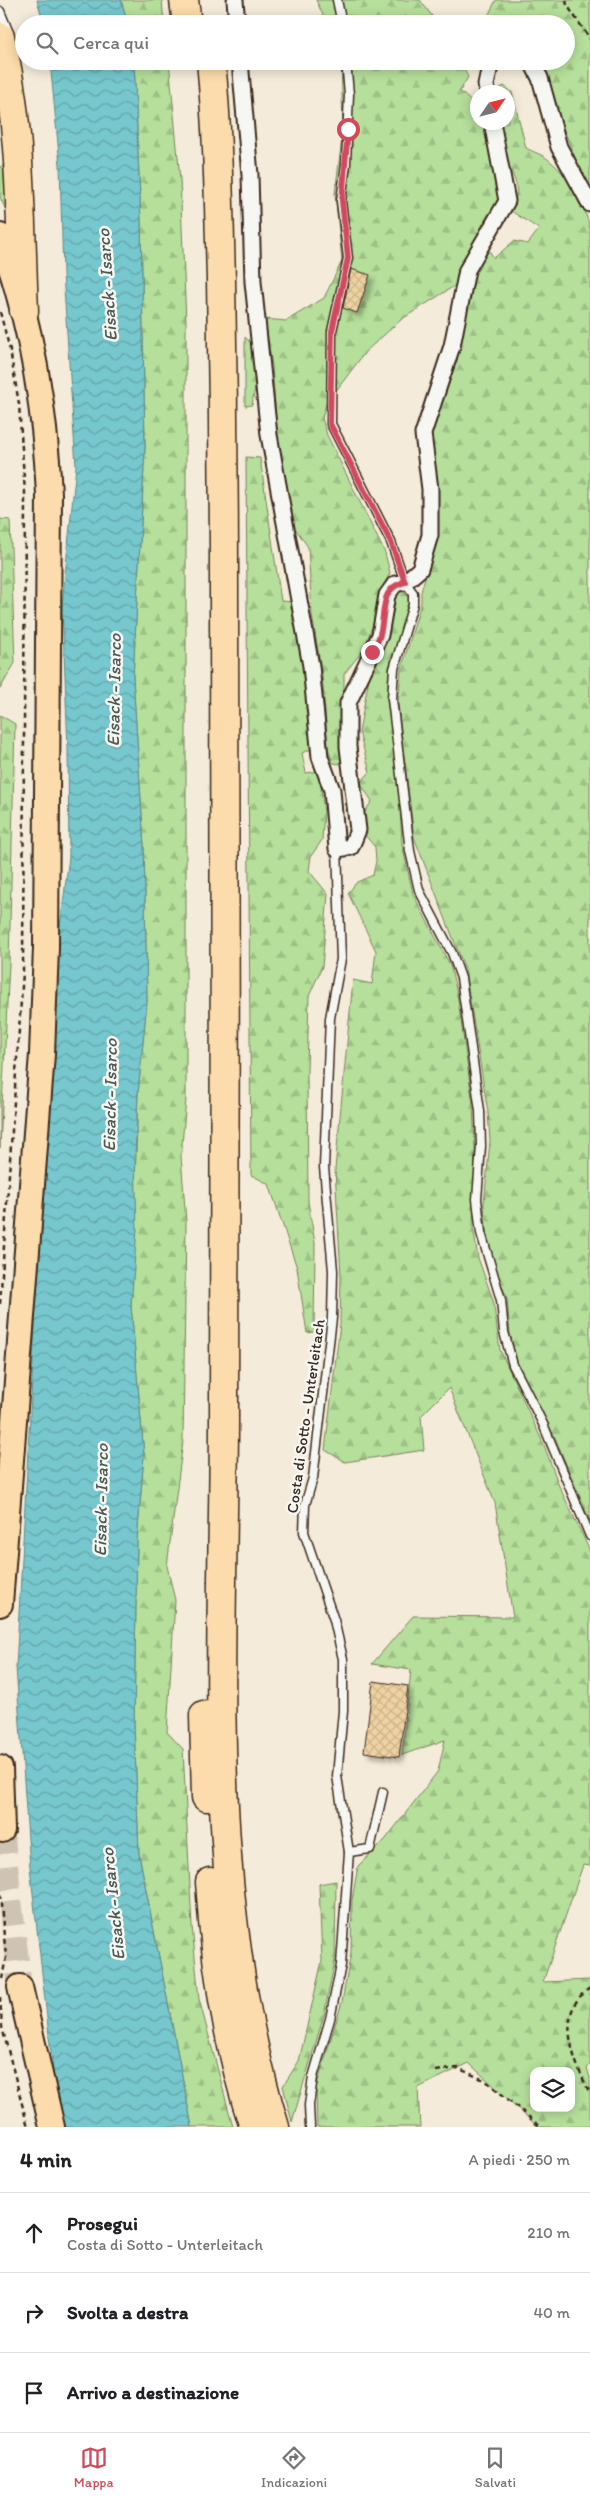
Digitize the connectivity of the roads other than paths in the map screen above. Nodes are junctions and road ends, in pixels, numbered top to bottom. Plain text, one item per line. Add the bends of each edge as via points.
1 (184, 0) edge
2 (202, 0) edge
3 (235, 0) edge
4 (337, 0) edge
5 (0, 12) edge
6 (186, 15) edge
7 (204, 15) edge
8 (236, 15) edge
9 (340, 15) edge
10 (6, 39) edge
11 (193, 70) edge
12 (212, 70) edge
13 (241, 70) edge
14 (347, 70) edge
15 (490, 70) edge
16 (536, 70) edge
17 (18, 81) dead end
18 (486, 85) edge
19 (10, 124) junction
20 (494, 130) edge
21 (0, 153) edge
22 (590, 204) edge
23 (0, 236) edge
24 (12, 311) edge
25 (405, 582) junction
26 (337, 849) junction
27 (590, 1536) edge
28 (0, 1604) edge
29 (0, 1768) edge
30 (383, 1792) dead end
31 (2, 1830) dead end
32 (349, 1852) junction
33 (7, 1990) tunnel mouth
34 (52, 2127) edge
35 (254, 2127) edge
36 (275, 2127) edge
37 (310, 2127) edge

1 - 6 highway
2 - 7 highway
3 - 8 street
4 - 9 lane
5 - 10 lane
10 - 19 highway
11 - 35 highway via 200,167 205,412 204,1756 217,1958 238,2079
12 - 36 highway via 218,168 223,411 225,1834 244,2008
13 - 26 street via 250,175 254,282 269,435 311,666 320,757 332,790
14 - 25 lane via 349,94 342,201 348,258 332,331 330,424 391,542
15 - 18 street
16 - 22 street via 559,147
17 - 19 lane via 22,126
19 - 21 highway via 9,141
19 - 24 highway
20 - 25 street via 507,201 467,270 452,346 423,434 430,489 430,535 420,569
23 - 24 main road
24 - 28 main road via 38,375 47,439 46,948 36,1148
25 - 26 street via 394,584 387,595 380,635 348,703 348,747 358,830 351,847
25 - 27 lane via 412,593 413,604 394,669 392,699 410,851 419,890 452,953 461,978 480,1111 477,1199 481,1233 501,1300 504,1332 513,1365 543,1424
26 - 32 lane, Costa di Sotto - Unterleitach via 341,959 330,1018 324,1167 333,1271 332,1318 313,1478 305,1505 304,1532 334,1620 343,1659 343,1711 337,1776
29 - 31 main road
30 - 32 lane via 370,1849
32 - 37 lane, Costa di Sotto - Unterleitach via 341,1965 330,2019 312,2077
33 - 34 main road

